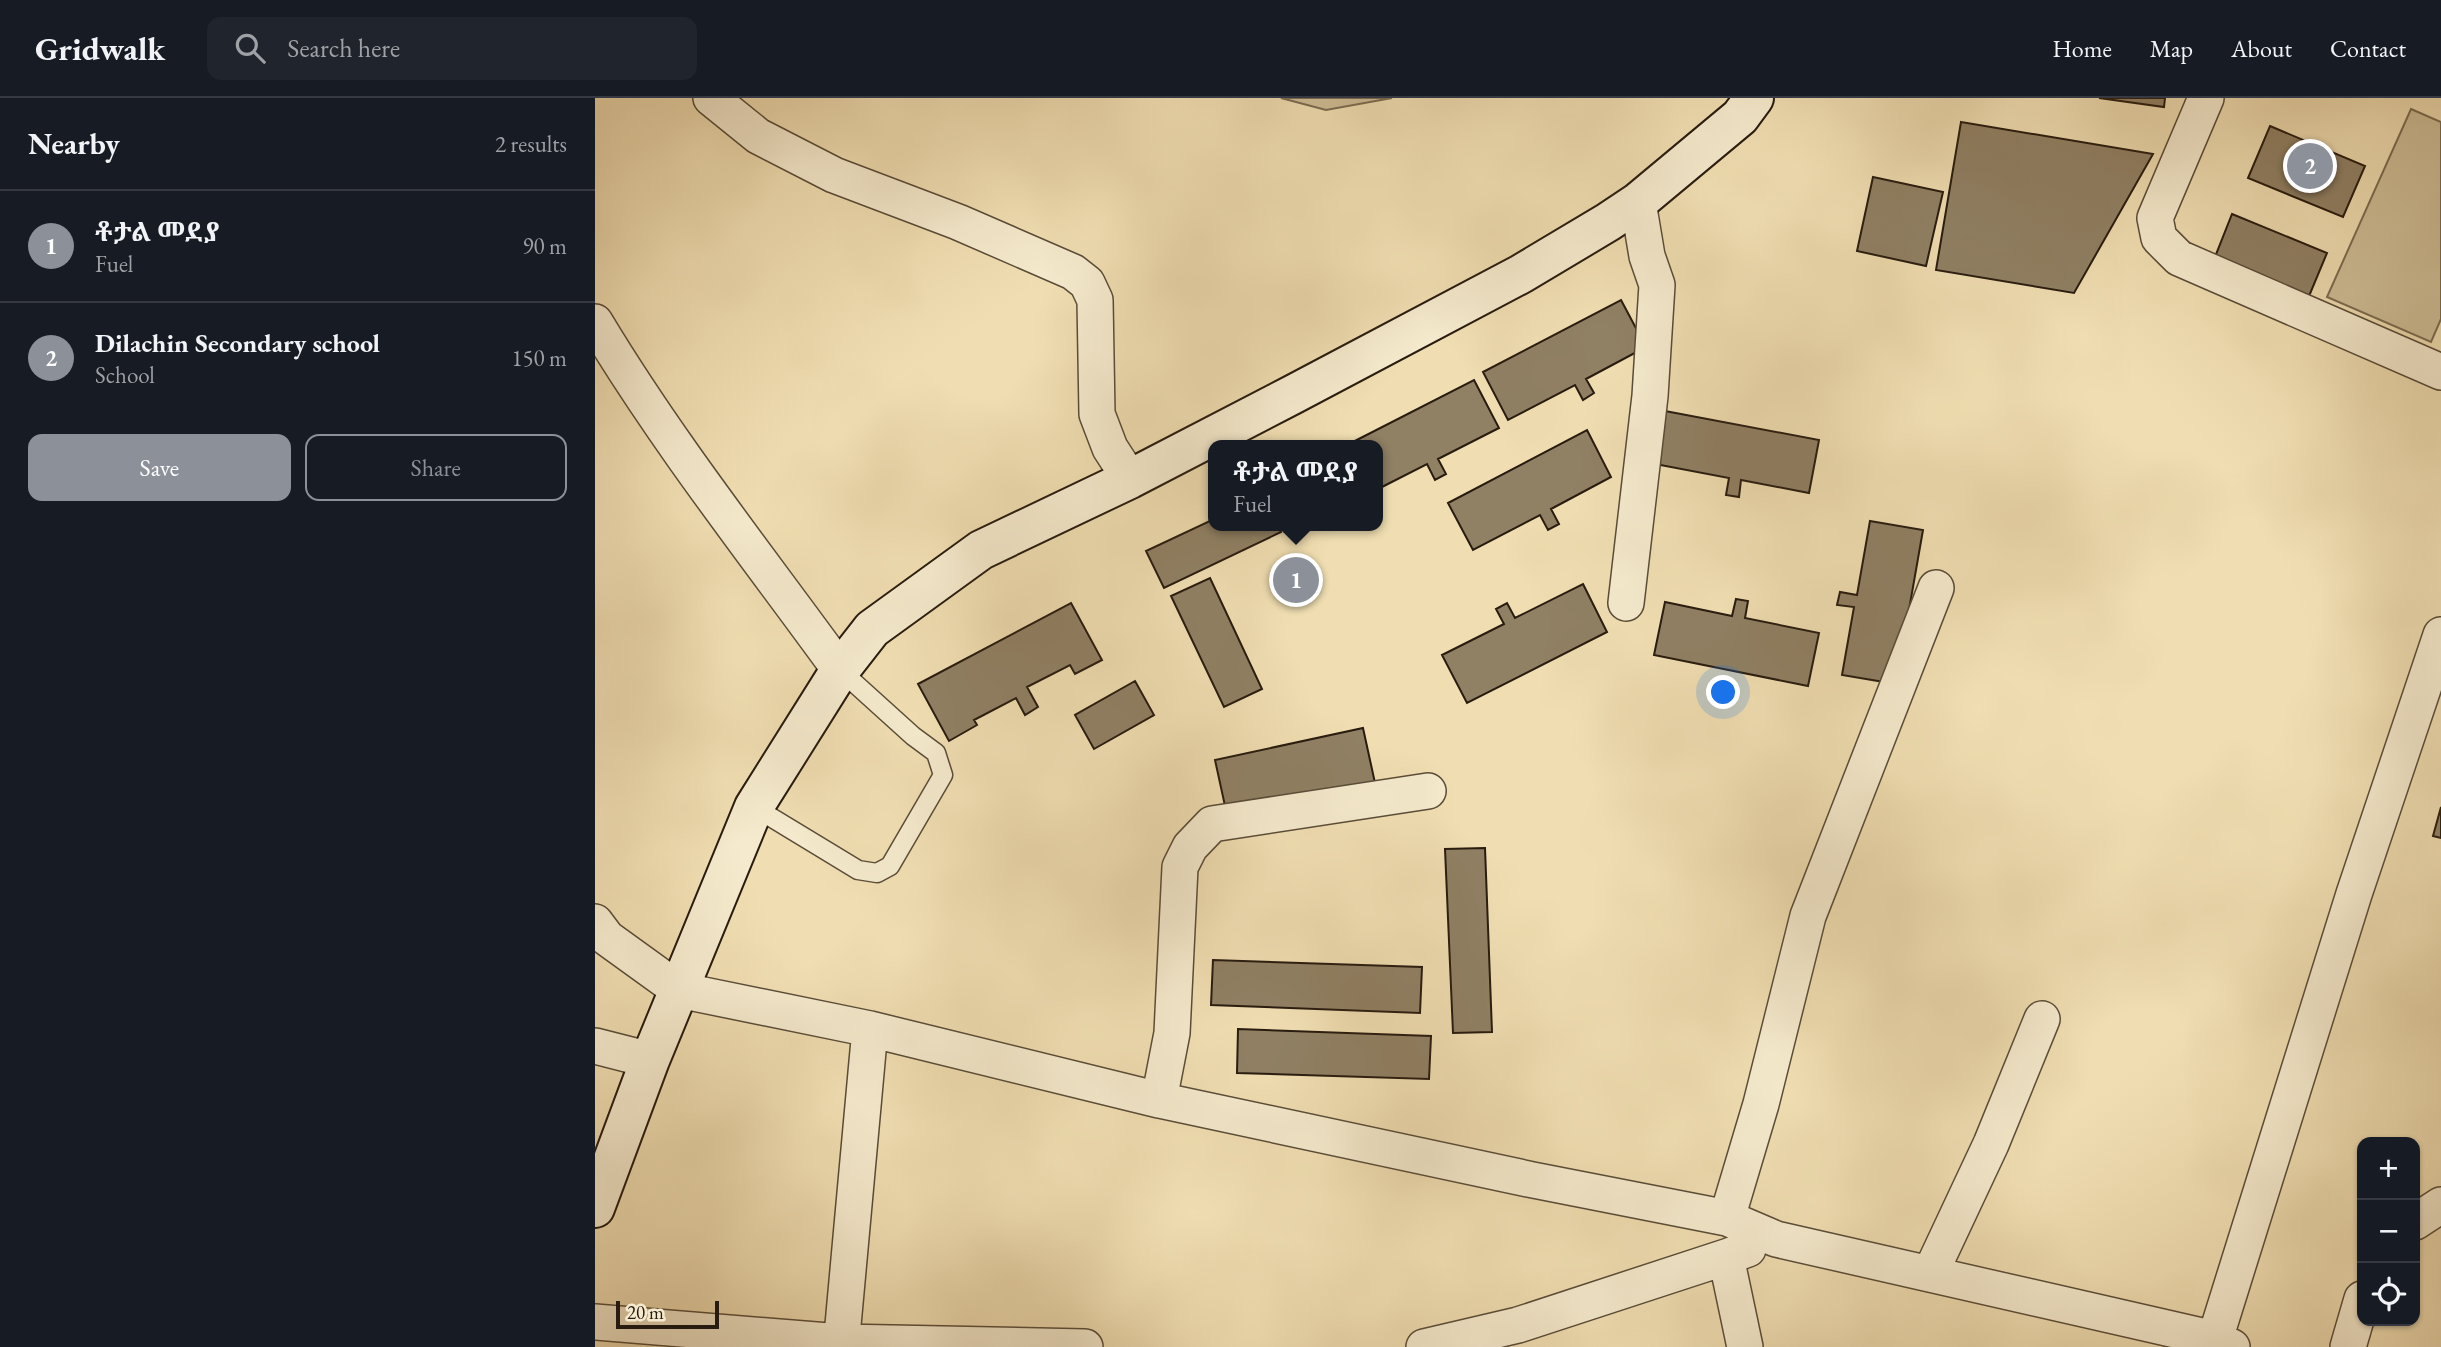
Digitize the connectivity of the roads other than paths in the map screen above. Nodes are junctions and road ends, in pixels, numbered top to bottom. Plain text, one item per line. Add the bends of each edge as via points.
1 (711, 98) edge
2 (1754, 98) edge
3 (2206, 98) edge
4 (1638, 202) junction
5 (595, 322) edge
6 (2441, 372) edge
7 (1130, 479) junction
8 (1936, 588) dead end
9 (1626, 603) dead end
10 (2441, 635) edge
11 (840, 670) junction
12 (1428, 791) dead end
13 (754, 807) junction
14 (595, 922) edge
15 (679, 990) junction
16 (2042, 1019) dead end
17 (870, 1029) junction
18 (595, 1046) edge
19 (650, 1060) junction
20 (1159, 1100) junction
21 (2441, 1205) edge
22 (595, 1208) edge
23 (1727, 1218) junction
24 (2420, 1219) edge
25 (1776, 1239) junction
26 (1725, 1257) junction
27 (1930, 1274) junction
28 (2357, 1316) edge
29 (595, 1322) edge
30 (1522, 1336) edge
31 (2223, 1343) edge
32 (841, 1345) edge
33 (1085, 1347) edge
34 (1424, 1347) edge
35 (1745, 1347) edge
36 (2348, 1347) edge

1 - 7 street via 758,136 834,175 958,222 1073,272 1087,283 1097,321 1097,414 1110,448
2 - 4 main road via 1740,117
3 - 6 street via 2155,218 2159,238 2179,258
4 - 7 main road via 1521,274
4 - 9 street via 1657,285 1650,396
5 - 11 street via 697,474
7 - 11 main road via 981,550 872,629
8 - 23 street via 1808,916
10 - 31 street via 2354,894
11 - 13 main road
11 - 13 lane via 936,753 943,775 890,866 877,873 858,870
12 - 20 street via 1212,824 1190,847 1180,867 1172,1033
13 - 15 main road
14 - 15 street via 607,938
15 - 17 street
15 - 19 main road
16 - 27 street via 1991,1144
17 - 20 street
17 - 32 street
18 - 19 street
19 - 22 main road
20 - 23 street
21 - 24 street
23 - 25 street
25 - 26 street
25 - 27 street
26 - 30 street
26 - 35 street
27 - 31 street
28 - 36 street
29 - 32 street
30 - 34 street
32 - 33 street

